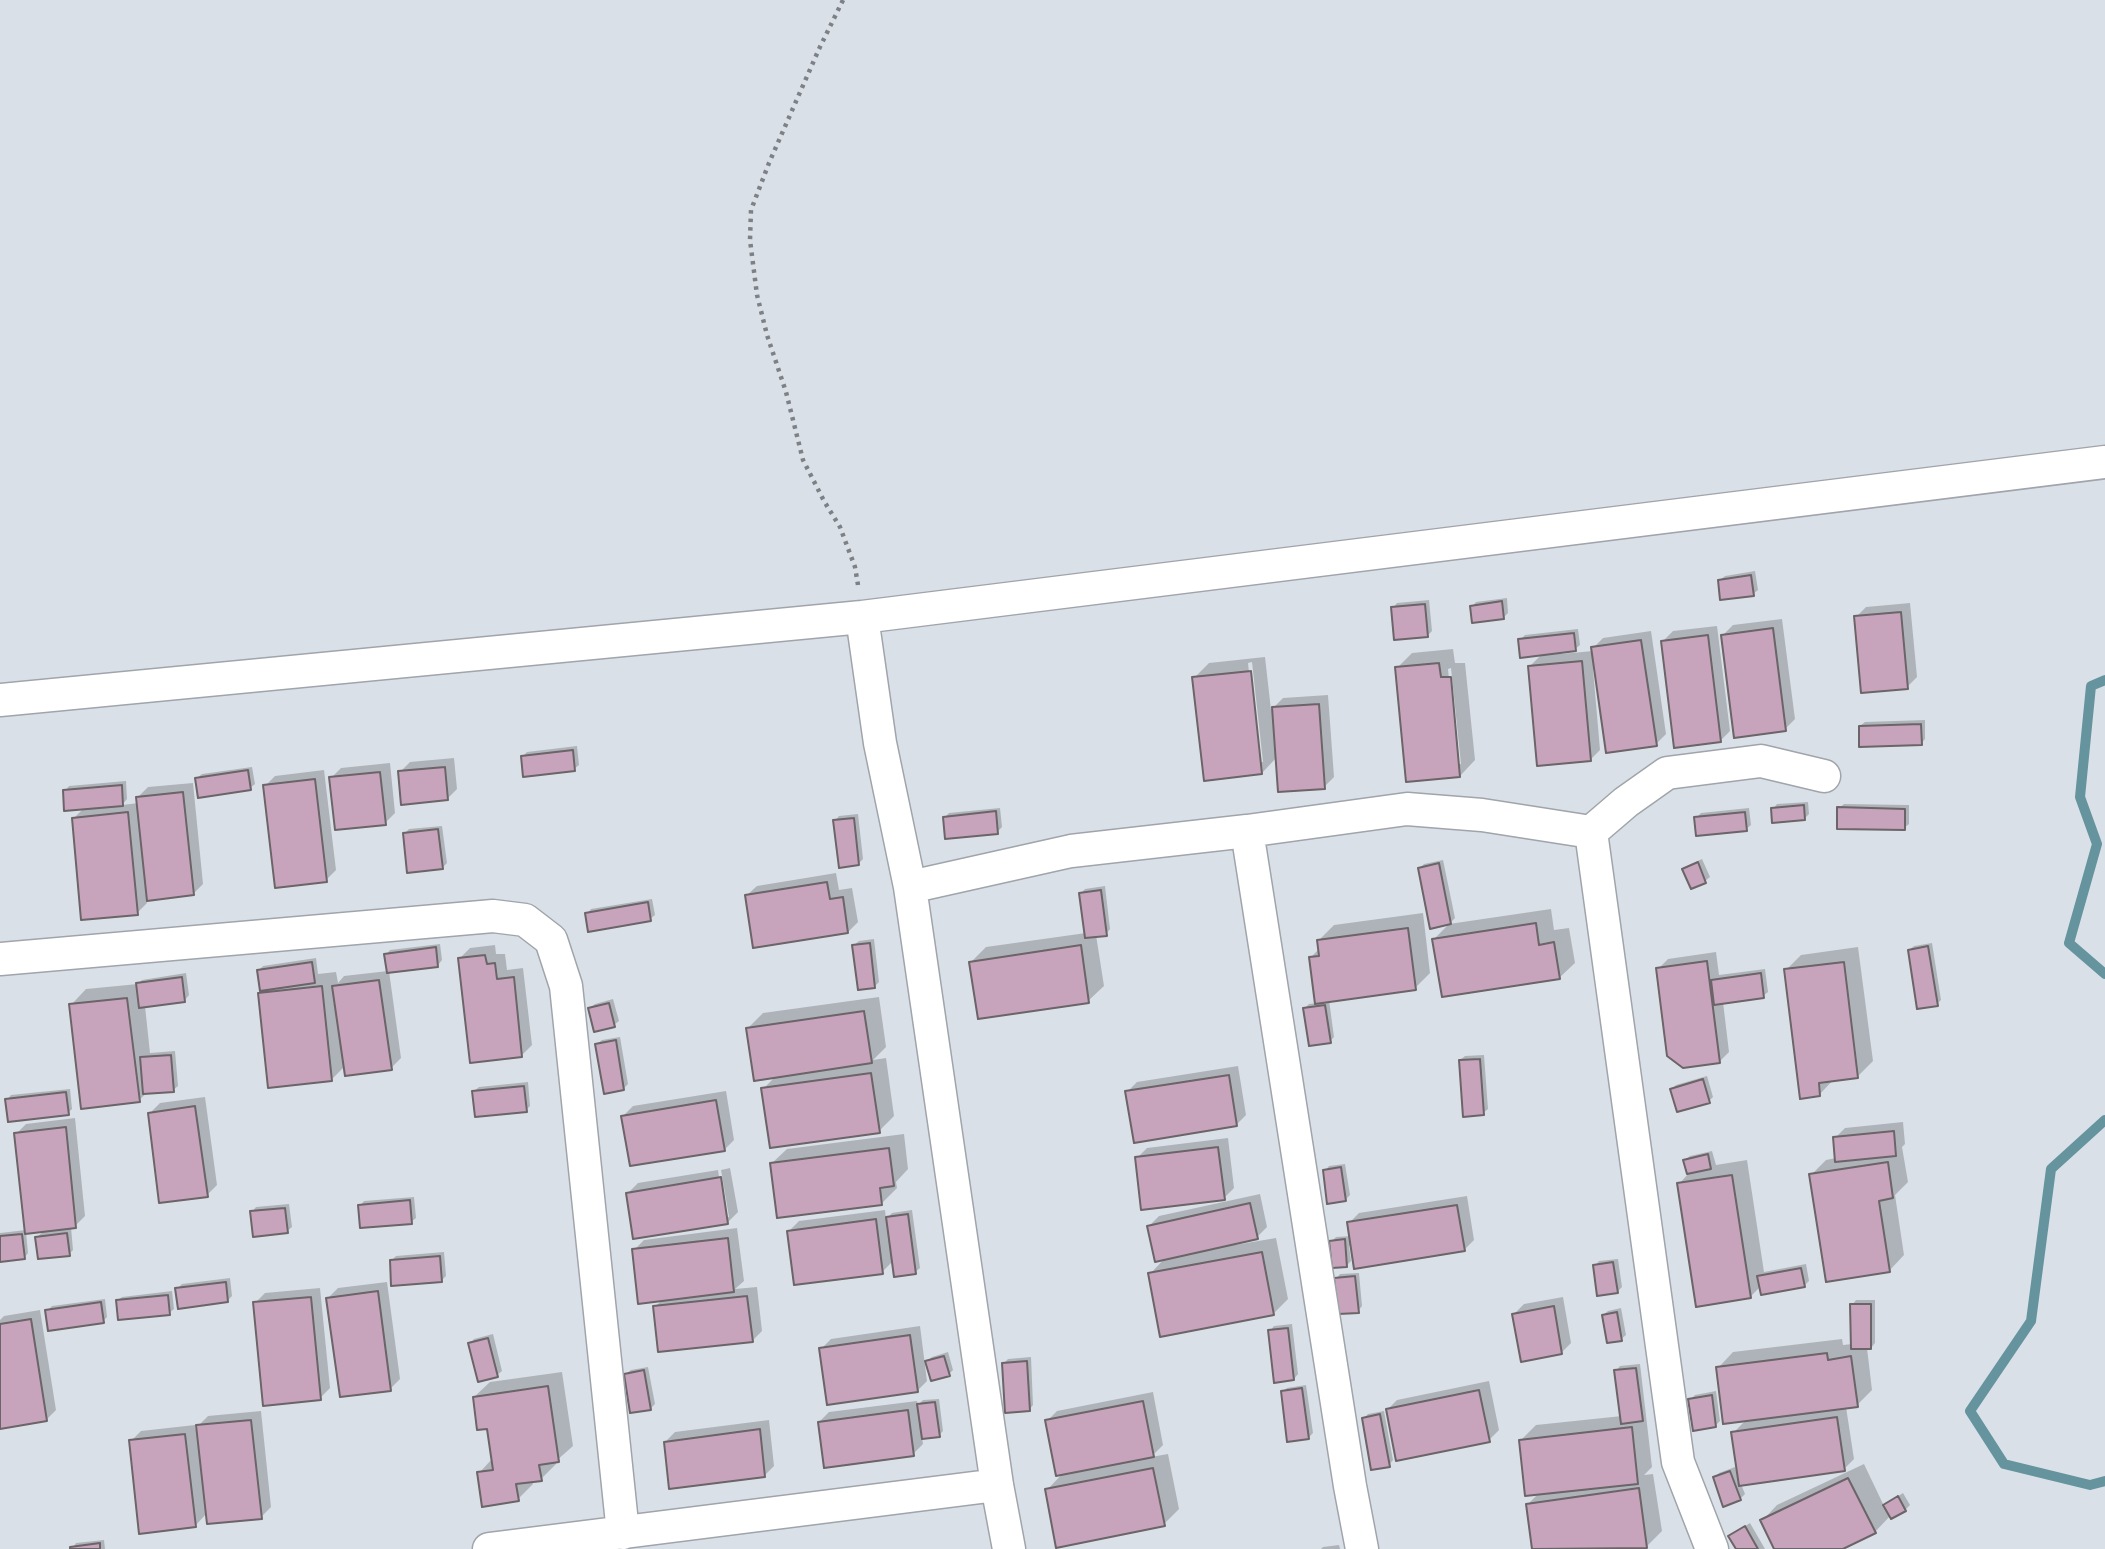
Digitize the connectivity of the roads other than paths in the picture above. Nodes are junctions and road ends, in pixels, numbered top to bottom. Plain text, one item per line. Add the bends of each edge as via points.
1 (2105, 463) edge
2 (862, 617) junction
3 (0, 700) edge
4 (1824, 776) dead end
5 (1247, 831) junction
6 (1591, 832) junction
7 (910, 887) junction
8 (0, 960) edge
9 (997, 1485) junction
10 (623, 1533) junction
11 (489, 1549) edge
12 (1009, 1549) edge
13 (1362, 1549) edge
14 (1712, 1549) edge

1 - 2 street
2 - 3 street
2 - 7 street via 880,743
4 - 6 street via 1760,761 1667,773
5 - 6 street via 1407,809
5 - 7 street via 1071,851
5 - 13 street
6 - 14 street via 1678,1461
7 - 9 street
8 - 10 street via 493,916 526,920 551,940 566,986
9 - 10 street
9 - 12 street
10 - 11 street

